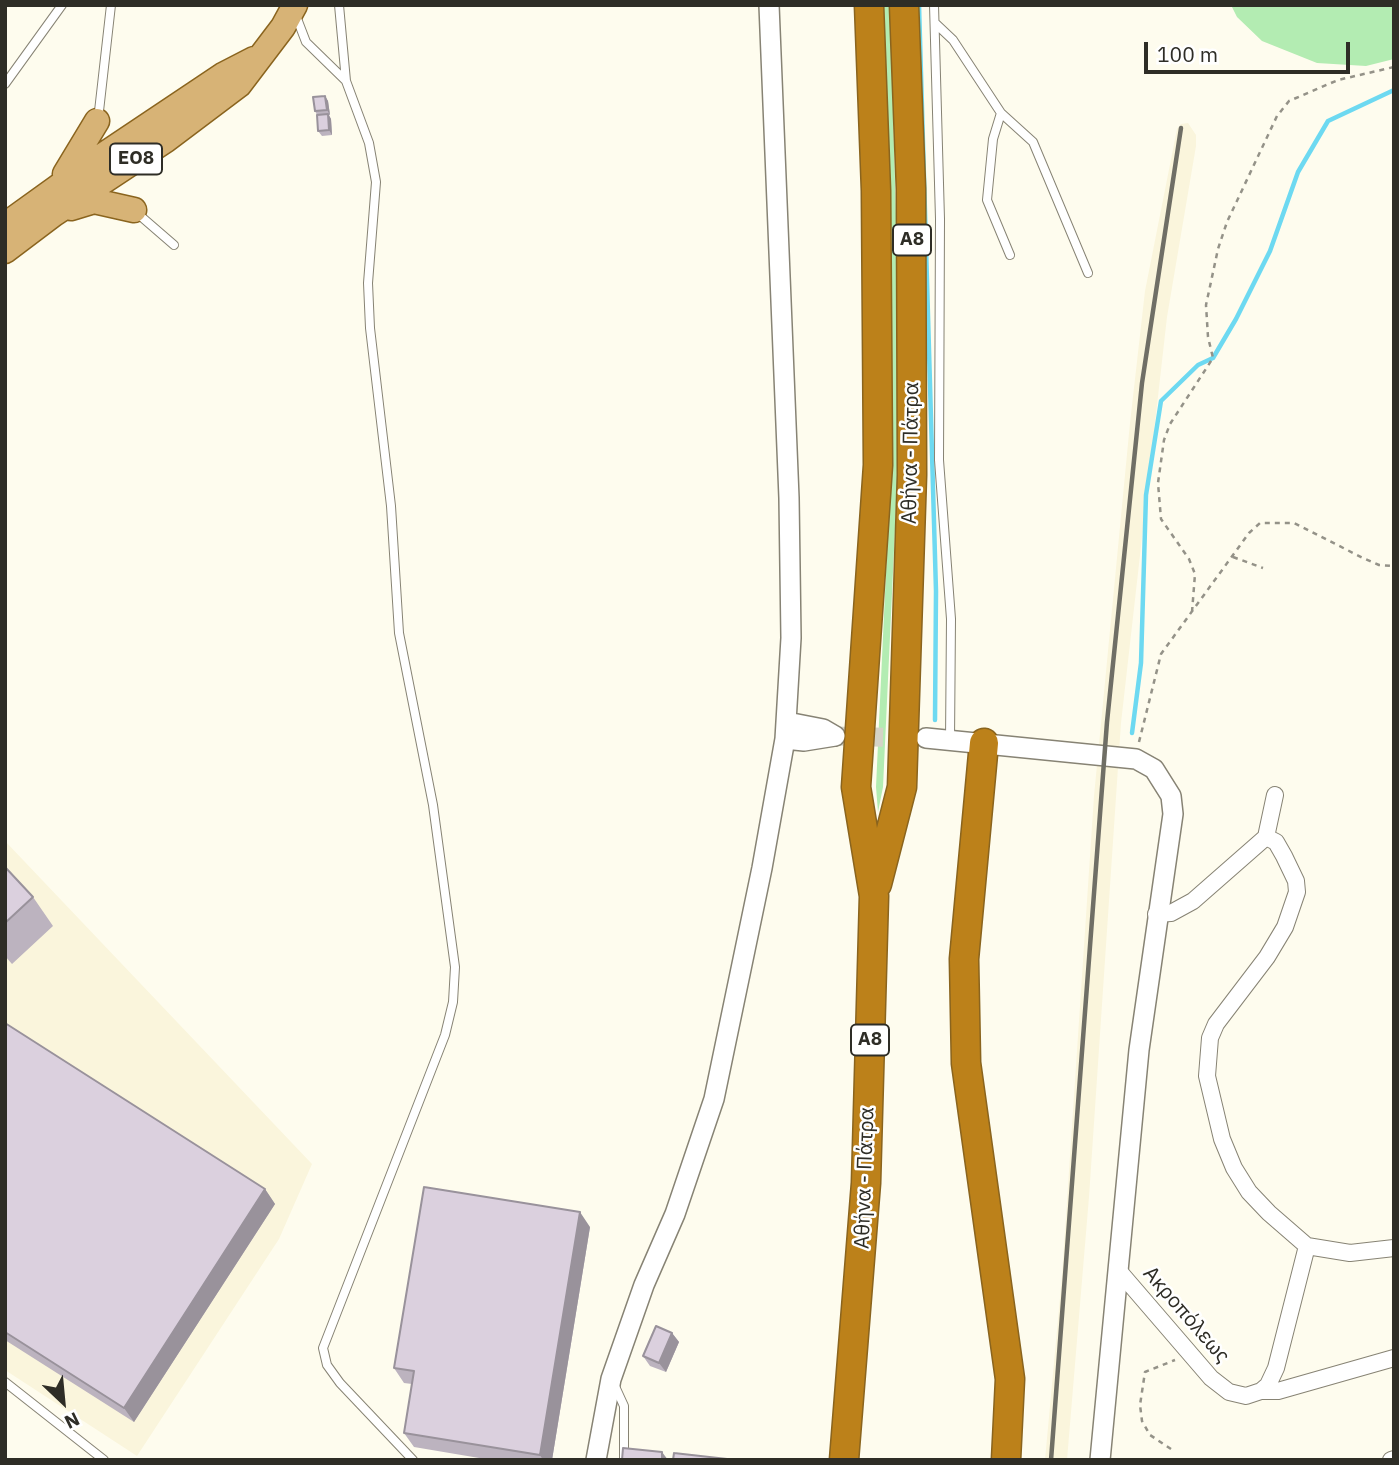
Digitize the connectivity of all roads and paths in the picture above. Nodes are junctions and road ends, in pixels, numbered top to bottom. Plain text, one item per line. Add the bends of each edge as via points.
1 (62, 5) edge
2 (111, 5) edge
3 (339, 5) edge
4 (769, 5) edge
5 (869, 5) edge
6 (904, 5) edge
7 (934, 5) edge
8 (294, 8) edge
9 (935, 23) junction
10 (1394, 67) edge
11 (346, 81) junction
12 (5, 84) edge
13 (1001, 113) junction
14 (97, 121) junction
15 (125, 153) junction
16 (92, 175) junction
17 (55, 188) junction
18 (134, 210) junction
19 (54, 214) junction
20 (5, 225) edge
21 (174, 245) dead end
22 (5, 251) edge
23 (1010, 255) dead end
24 (1088, 273) dead end
25 (1233, 557) junction
26 (1394, 566) edge
27 (1263, 568) dead end
28 (1192, 612) junction
29 (926, 738) tunnel mouth
30 (950, 740) junction
31 (984, 743) junction
32 (1136, 759) junction
33 (1275, 795) dead end
34 (1266, 837) junction
35 (874, 896) junction
36 (1156, 914) junction
37 (1307, 1246) junction
38 (1394, 1248) edge
39 (1118, 1270) junction
40 (1394, 1358) edge
41 (1196, 1360) junction
42 (611, 1379) junction
43 (5, 1382) edge
44 (1261, 1391) junction
45 (1171, 1448) dead end
46 (104, 1460) edge
47 (413, 1460) edge
48 (596, 1460) edge
49 (624, 1460) edge
50 (844, 1460) edge
51 (1006, 1460) edge
52 (1100, 1460) edge

1 - 12 lane
2 - 14 lane
3 - 11 lane
4 - 42 street via 789,498 791,638 786,730 713,1100
5 - 35 highway, Αθήνα - Πάτρα / Α8 via 877,204 877,465 856,787
6 - 35 highway, Αθήνα - Πάτρα / Α8 via 913,323 902,787
7 - 9 lane
8 - 11 lane via 306,42
8 - 15 main road, ΕΟ8 via 239,85
9 - 13 lane via 953,40
9 - 30 lane via 939,460 951,619
10 - 28 path via 1338,80 1289,101 1277,116 1231,212 1206,305 1213,358 1170,424 1158,483 1160,519 1195,575
11 - 47 lane via 369,143 376,182 368,283 370,328 391,506 399,633 433,805 455,967 453,1002 444,1035 323,1348 340,1383
13 - 23 lane via 993,139 987,200
13 - 24 lane via 1033,142
14 - 15 main road via 104,138
14 - 16 lane
14 - 17 main road
15 - 16 main road, ΕΟ8
15 - 18 main road via 123,191
16 - 17 main road, ΕΟ8
16 - 18 lane
16 - 19 main road, ΕΟ8
17 - 20 main road, ΕΟ8
18 - 19 main road via 94,201
18 - 21 lane
19 - 22 main road, ΕΟ8
25 - 26 path via 1260,523 1276,521 1294,523 1371,562
25 - 27 path
25 - 28 path
28 - 32 path via 1161,654
29 - 30 street
30 - 31 street
31 - 32 street
31 - 51 highway via 964,960 966,1063 1010,1379
32 - 36 street via 1161,777 1173,804
33 - 34 street
34 - 36 street via 1194,901 1171,913
34 - 37 street via 1276,842 1284,856 1297,892 1285,927 1267,957 1213,1031 1208,1076 1222,1139 1234,1168 1249,1192
35 - 50 highway, Αθήνα - Πάτρα / Α8 via 866,1183
36 - 39 street
37 - 38 street via 1350,1253
37 - 44 street via 1276,1368
39 - 41 street, Ακροπόλεως
39 - 52 street
40 - 44 street, Ακροπόλεως via 1278,1391
41 - 44 street, Ακροπόλεως via 1229,1392 1246,1396
41 - 45 path via 1173,1361 1145,1372 1141,1384 1142,1421 1150,1435
42 - 48 street
42 - 49 lane via 624,1406
43 - 46 lane

